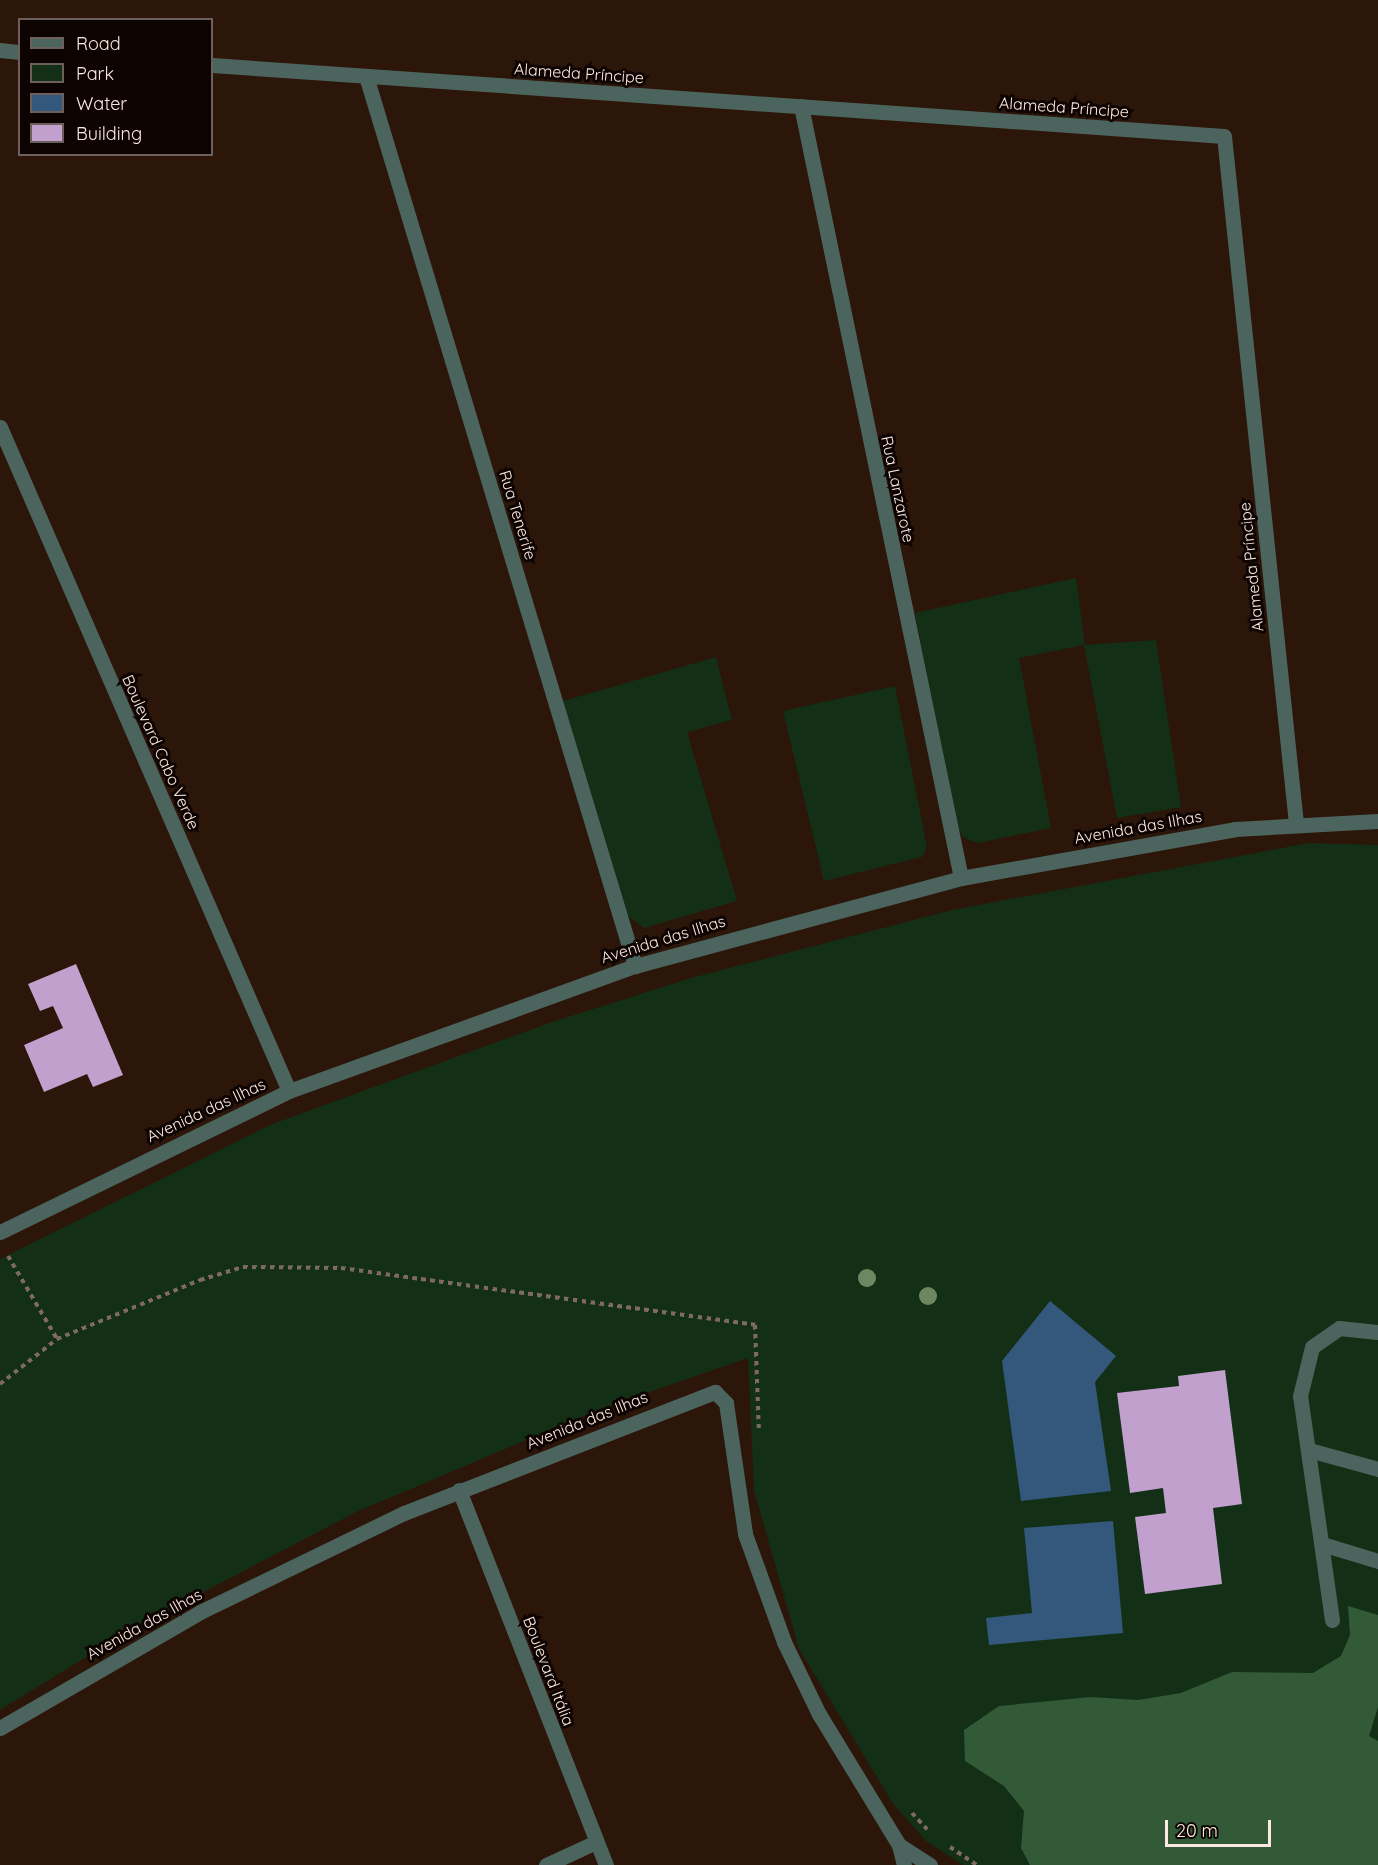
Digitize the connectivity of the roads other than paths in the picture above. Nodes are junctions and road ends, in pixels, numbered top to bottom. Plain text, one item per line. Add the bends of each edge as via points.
1 (0, 50) edge
2 (18, 52) edge
3 (213, 65) edge
4 (366, 76) junction
5 (801, 106) junction
6 (0, 427) edge
7 (1378, 821) edge
8 (1296, 824) junction
9 (961, 878) junction
10 (635, 966) junction
11 (289, 1090) junction
12 (0, 1232) edge
13 (1378, 1332) edge
14 (1309, 1450) junction
15 (1378, 1469) edge
16 (459, 1490) junction
17 (1322, 1544) junction
18 (1378, 1561) edge
19 (1332, 1620) dead end
20 (0, 1728) edge
21 (596, 1842) junction
22 (899, 1845) junction
23 (546, 1865) edge
24 (606, 1865) edge
25 (904, 1865) edge
26 (930, 1865) edge

1 - 2 street
3 - 4 street, Alameda Príncipe
4 - 5 street, Alameda Príncipe
4 - 10 street, Rua Tenerife
5 - 8 street, Alameda Príncipe via 1224,136
5 - 9 street, Rua Lanzarote
6 - 11 street, Boulevard Cabo Verde
7 - 8 street, Avenida das Ilhas
8 - 9 street, Avenida das Ilhas via 1140,843
9 - 10 street, Avenida das Ilhas
10 - 11 street, Avenida das Ilhas
11 - 12 street, Avenida das Ilhas
13 - 14 street via 1339,1328 1312,1347 1300,1396
14 - 15 street
14 - 17 street
16 - 20 street, Avenida das Ilhas via 200,1612
16 - 21 street, Boulevard Itália
16 - 22 street, Avenida das Ilhas via 715,1392 726,1403 745,1534 784,1642 819,1714
17 - 18 street
17 - 19 street
21 - 23 street
21 - 24 street, Boulevard Itália
22 - 25 street
22 - 26 street, Avenida das Ilhas

